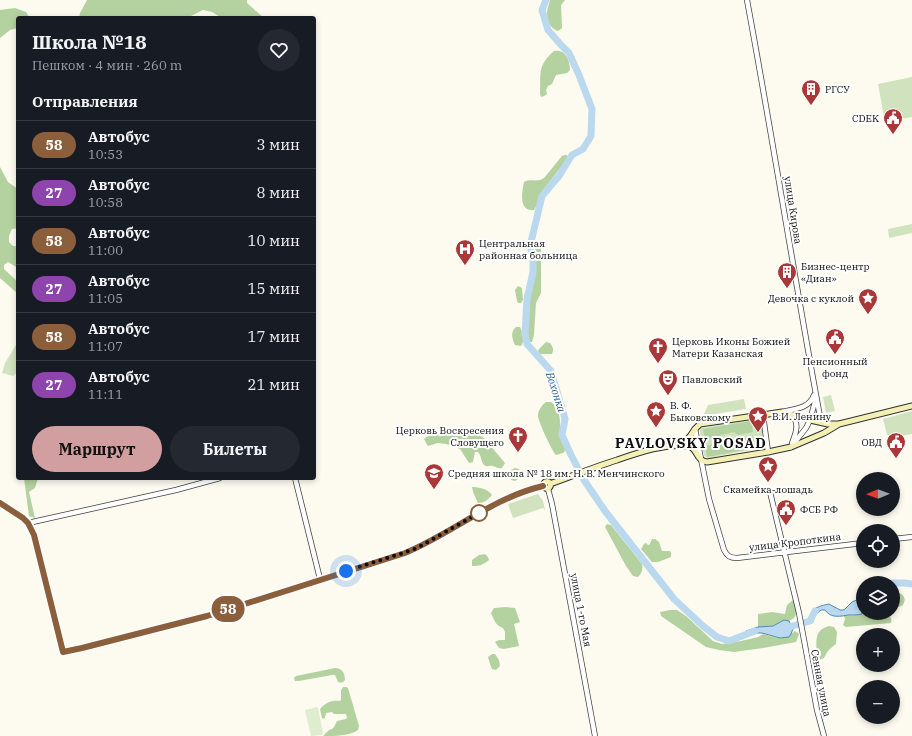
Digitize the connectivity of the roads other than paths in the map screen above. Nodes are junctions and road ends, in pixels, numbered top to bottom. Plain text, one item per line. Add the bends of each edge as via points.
1 (747, 0) edge
2 (815, 387) junction
3 (816, 396) junction
4 (912, 406) edge
5 (782, 412) junction
6 (791, 414) junction
7 (763, 415) junction
8 (810, 420) junction
9 (821, 422) junction
10 (839, 424) junction
11 (695, 429) junction
12 (674, 446) junction
13 (791, 447) junction
14 (768, 452) junction
15 (702, 460) junction
16 (213, 480) edge
17 (295, 480) edge
18 (547, 486) junction
19 (770, 492) dead end
20 (0, 503) edge
21 (28, 523) junction
22 (912, 537) edge
23 (900, 538) edge
24 (856, 544) edge
25 (784, 552) junction
26 (320, 579) junction
27 (595, 736) edge
28 (824, 736) edge

1 - 2 street, улица Кирова
2 - 3 street, улица Кирова
2 - 5 street via 813,397 807,405
3 - 8 street
3 - 9 street, улица Кирова
4 - 10 main road
5 - 6 main road
5 - 7 main road
6 - 8 main road
6 - 13 street via 797,431
7 - 11 main road via 700,424
7 - 14 street
8 - 9 main road
8 - 13 street
9 - 10 main road
10 - 13 main road
11 - 12 main road via 686,440
11 - 15 street
12 - 15 main road via 690,446
12 - 18 main road via 636,454
13 - 14 main road
14 - 15 main road via 707,462
15 - 25 street, улица Кропоткина via 709,499 726,554 730,558 737,558
16 - 21 street
17 - 26 street
18 - 26 main road via 529,490 491,506 417,548
18 - 27 street, улица 1-го Мая
19 - 25 street, Сенная улица
20 - 21 main road
21 - 26 main road via 36,542 63,652 207,616
22 - 23 street
24 - 25 street, улица Кропоткина
25 - 28 street, Сенная улица

